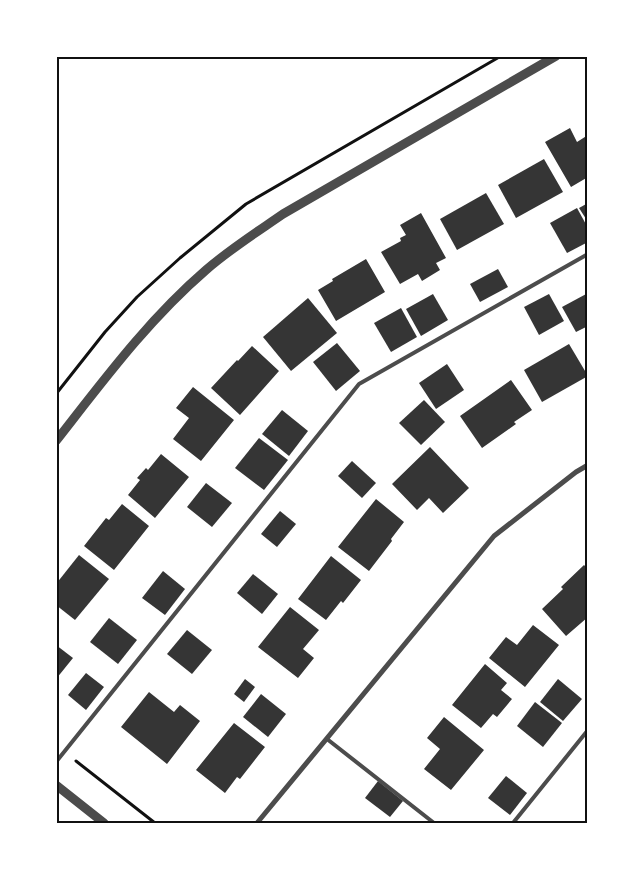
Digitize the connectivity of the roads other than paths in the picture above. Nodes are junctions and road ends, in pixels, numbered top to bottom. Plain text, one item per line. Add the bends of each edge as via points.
1 (556, 56) edge
2 (588, 254) edge
3 (56, 442) edge
4 (588, 465) edge
5 (588, 730) edge
6 (327, 739) junction
7 (56, 762) edge
8 (56, 785) edge
9 (104, 823) edge
10 (257, 823) edge
11 (434, 823) edge
12 (513, 823) edge

1 - 3 street via 283,214 243,241 206,270 148,326
2 - 7 lane via 359,384
4 - 6 street via 494,536
5 - 12 lane
6 - 10 street
6 - 11 lane
8 - 9 street

